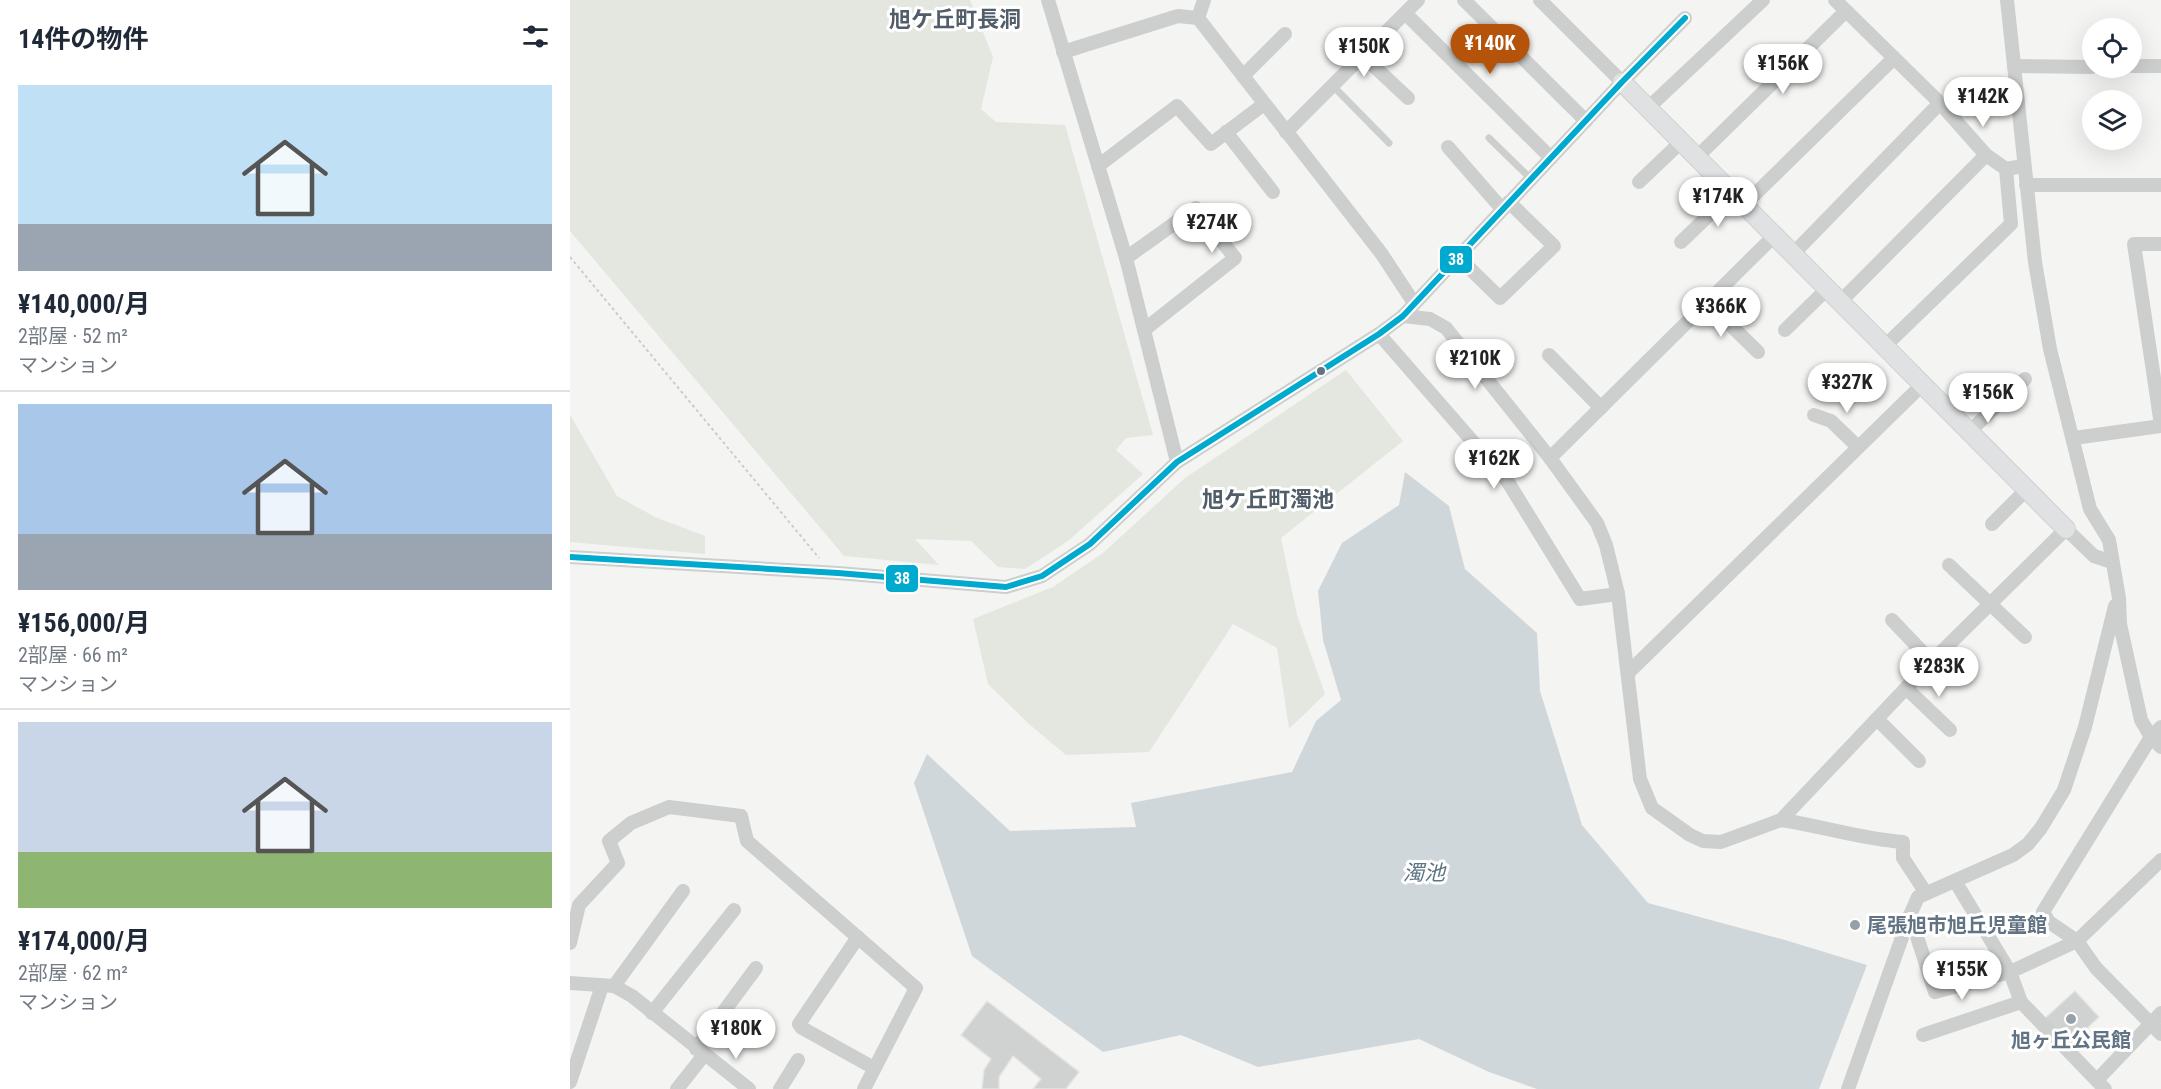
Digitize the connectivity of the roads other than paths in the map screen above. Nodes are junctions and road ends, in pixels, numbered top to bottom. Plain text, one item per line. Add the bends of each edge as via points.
1 (1204, 0) edge
2 (1464, 0) edge
3 (1540, 0) edge
4 (1763, 0) edge
5 (1835, 0) edge
6 (2007, 0) edge
7 (1054, 1) edge
8 (1409, 6) edge
9 (1846, 11) junction
10 (1198, 18) junction
11 (1685, 18) dead end
12 (1285, 34) dead end
13 (1064, 52) junction
14 (1363, 56) junction
15 (1894, 58) junction
16 (2014, 66) junction
17 (2142, 66) edge
18 (2161, 66) edge
19 (2082, 67) edge
20 (1243, 76) junction
21 (1622, 82) junction
22 (1334, 87) junction
23 (1408, 98) dead end
24 (1940, 103) junction
25 (1264, 104) junction
26 (1648, 108) junction
27 (1586, 121) junction
28 (1226, 132) junction
29 (1286, 132) junction
30 (1489, 138) dead end
31 (1682, 141) junction
32 (1389, 143) dead end
33 (1448, 147) dead end
34 (1986, 155) junction
35 (1698, 157) junction
36 (1551, 158) junction
37 (1098, 166) junction
38 (2023, 166) junction
39 (2006, 169) junction
40 (1531, 179) junction
41 (1639, 182) dead end
42 (2026, 185) junction
43 (2161, 185) edge
44 (1273, 192) dead end
45 (1739, 198) junction
46 (1506, 206) junction
47 (1775, 235) junction
48 (1681, 242) dead end
49 (2161, 244) edge
50 (1794, 253) junction
51 (1458, 256) junction
52 (1126, 258) junction
53 (1828, 288) junction
54 (1706, 301) junction
55 (1841, 301) junction
56 (1414, 303) junction
57 (1403, 316) junction
58 (1144, 330) junction
59 (1785, 330) dead end
60 (1378, 334) junction
61 (1884, 347) junction
62 (1758, 352) dead end
63 (2156, 353) edge
64 (1549, 355) dead end
65 (2025, 379) dead end
66 (1923, 384) junction
67 (1601, 408) junction
68 (1814, 415) dead end
69 (2161, 425) edge
70 (1970, 431) junction
71 (2074, 438) junction
72 (1858, 447) junction
73 (1550, 458) junction
74 (1177, 462) junction
75 (2027, 489) junction
76 (1992, 524) dead end
77 (2066, 529) junction
78 (570, 557) edge
79 (2112, 562) junction
80 (1949, 565) dead end
81 (1618, 594) junction
82 (2119, 598) junction
83 (1989, 603) junction
84 (1892, 620) dead end
85 (2025, 637) dead end
86 (1932, 661) junction
87 (1628, 673) junction
88 (1906, 688) junction
89 (1877, 719) junction
90 (1950, 730) dead end
91 (2156, 732) edge
92 (2161, 747) edge
93 (1919, 761) dead end
94 (1781, 820) junction
95 (2161, 860) edge
96 (1955, 881) junction
97 (683, 891) dead end
98 (1926, 893) junction
99 (734, 910) dead end
100 (1910, 915) junction
101 (858, 937) junction
102 (2077, 942) junction
103 (570, 943) edge
104 (756, 968) dead end
105 (2010, 972) junction
106 (570, 983) edge
107 (608, 986) junction
108 (2021, 1002) junction
109 (652, 1013) junction
110 (2161, 1013) edge
111 (2150, 1023) junction
112 (2161, 1034) edge
113 (1923, 1035) dead end
114 (700, 1052) junction
115 (798, 1060) dead end
116 (874, 1068) junction
117 (570, 1082) edge
118 (2101, 1085) edge
119 (677, 1089) edge
120 (749, 1089) edge
121 (780, 1089) edge
122 (864, 1089) edge
123 (1848, 1089) edge

1 - 10 street
2 - 27 street
3 - 21 street
4 - 26 street
5 - 9 street
6 - 16 street
7 - 13 street
8 - 14 street
8 - 36 street
9 - 15 street
9 - 35 street
10 - 13 street via 1178,16
10 - 20 street
11 - 21 street
12 - 20 street
13 - 37 street
14 - 22 street
14 - 23 street
15 - 24 street
15 - 45 street
16 - 19 street
16 - 38 street
17 - 18 street
20 - 25 street
21 - 26 street
21 - 27 street
22 - 29 street
22 - 32 lane
24 - 34 street
24 - 50 street
25 - 28 street
25 - 29 street
26 - 31 street
27 - 36 street
28 - 37 street via 1211,144 1177,106
28 - 44 street
29 - 56 street via 1381,253
30 - 40 lane
31 - 35 street
31 - 41 street
33 - 46 street
34 - 39 street
34 - 55 street
35 - 45 street
36 - 40 street
37 - 52 street
38 - 39 street
38 - 42 street
39 - 61 street via 2011,224
40 - 46 street
42 - 43 street
42 - 71 street via 2050,349
45 - 47 street
45 - 48 street
46 - 51 street
46 - 51 street via 1554,246 1500,298
47 - 50 street
47 - 54 street
49 - 63 street via 2134,244
50 - 53 street
51 - 56 street
52 - 58 street
52 - 58 street via 1196,208 1235,258
53 - 55 street
53 - 59 street
54 - 62 street
54 - 67 street
55 - 61 street
56 - 57 street
57 - 60 street
57 - 73 street via 1430,319 1446,328
58 - 74 street
60 - 74 street
60 - 81 street via 1508,482 1580,599
61 - 66 street
63 - 69 street
64 - 67 street
65 - 70 street
66 - 70 street
66 - 72 street
67 - 73 street
68 - 72 street via 1831,421
69 - 71 street
70 - 75 street
71 - 79 street via 2090,509 2109,540
72 - 87 street
73 - 81 street via 1597,524
74 - 78 street via 1089,544 1042,576 1006,587
75 - 76 street
75 - 77 street
77 - 79 street via 2094,556
77 - 83 street
79 - 82 street
80 - 83 street
81 - 87 street
82 - 91 street via 2120,624 2141,720
82 - 96 street via 2064,790 2028,844 2013,855
83 - 85 street
83 - 86 street
84 - 86 street
86 - 88 street
87 - 94 street via 1640,779 1652,808 1703,841 1721,842
88 - 89 street
88 - 90 street
89 - 93 street
89 - 94 street
91 - 92 street
91 - 102 street via 2043,912 2049,922
94 - 98 street via 1903,842 1903,858
95 - 102 street
96 - 98 street
96 - 105 street
97 - 107 street
98 - 100 street via 1918,897
99 - 109 street
100 - 105 street via 1935,992
100 - 123 street
101 - 103 street via 747,841 741,816 669,807 631,823 609,842 618,863 579,905
101 - 116 street via 916,988
101 - 116 street via 799,1024
102 - 105 street
102 - 111 street via 2096,968
104 - 114 street
105 - 108 street
106 - 107 street
107 - 109 street
107 - 117 street
108 - 113 street
108 - 118 street
109 - 114 street
110 - 111 street
111 - 112 street
111 - 118 street
114 - 119 street
114 - 120 street
115 - 121 street
116 - 122 street

